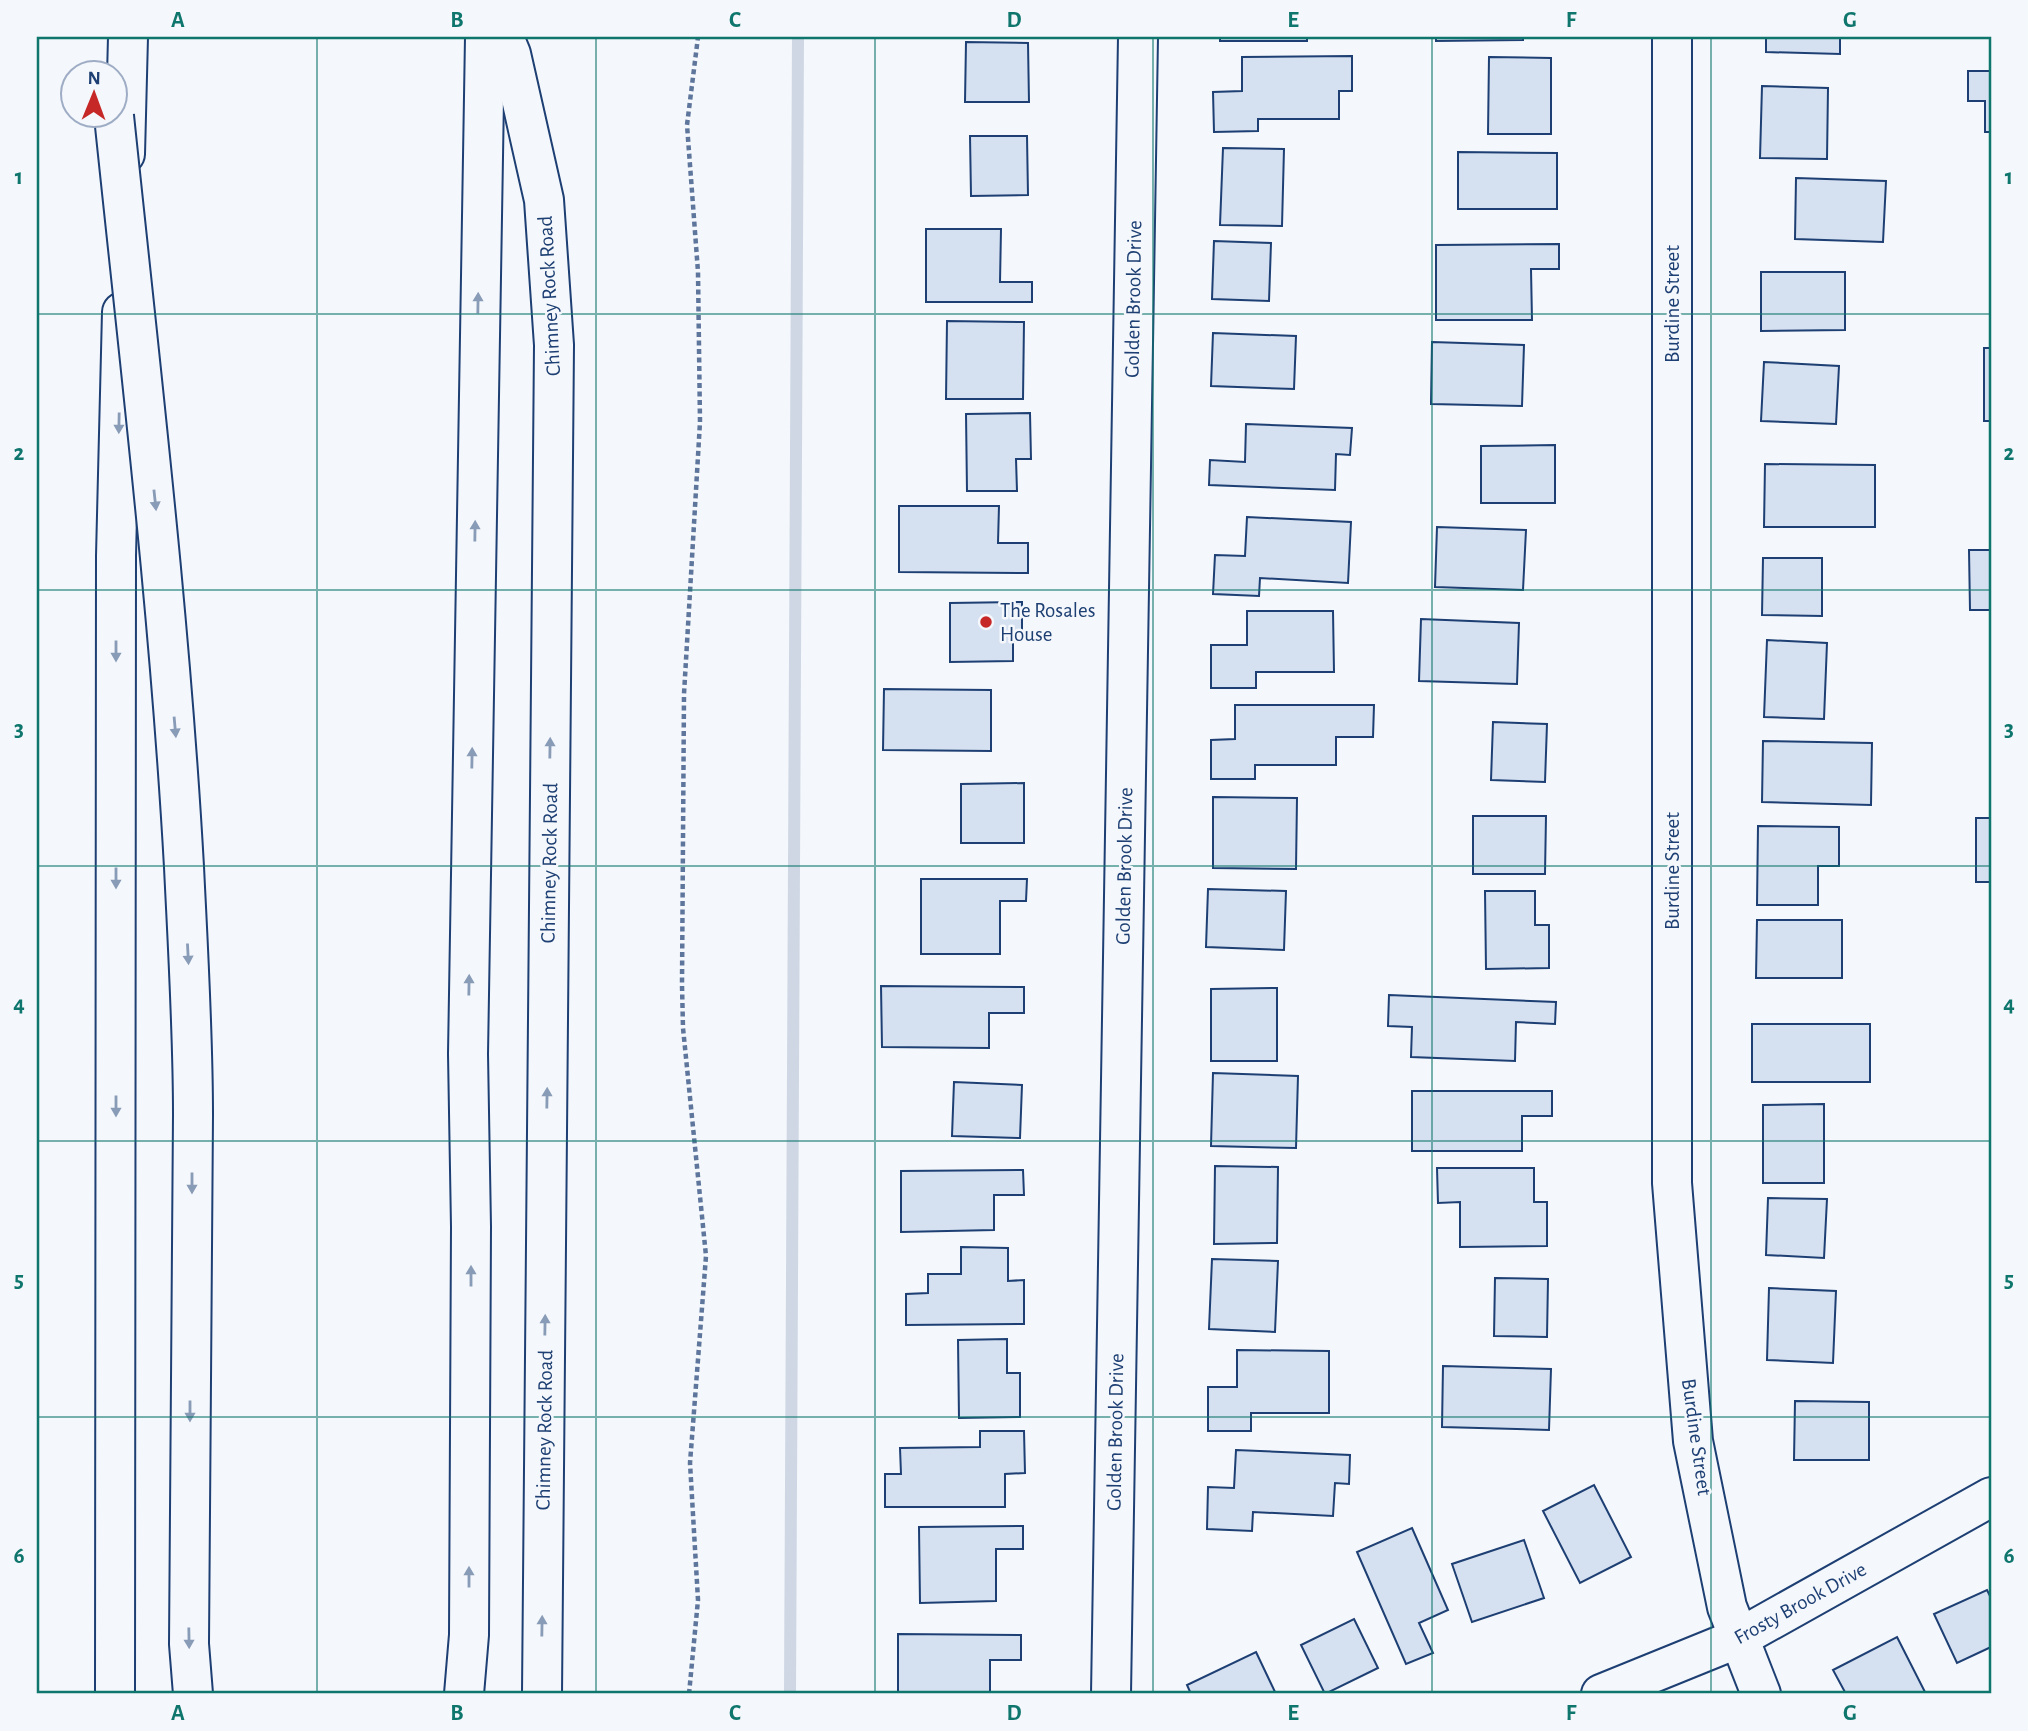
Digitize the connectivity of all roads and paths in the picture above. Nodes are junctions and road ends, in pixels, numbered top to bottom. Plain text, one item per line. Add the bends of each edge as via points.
1 (106, 37) edge
2 (128, 37) edge
3 (485, 37) edge
4 (503, 37) edge
5 (698, 37) edge
6 (1138, 37) edge
7 (1672, 37) edge
8 (108, 60) edge
9 (115, 130) edge
10 (1991, 1497) edge
11 (1739, 1638) junction
12 (115, 1694) edge
13 (193, 1694) edge
14 (464, 1694) edge
15 (542, 1694) edge
16 (689, 1694) edge
17 (1111, 1694) edge
18 (1601, 1694) edge
19 (1761, 1694) edge

1 - 8 main road
2 -> 12 main road via 116,569
14 -> 3 main road via 469,1634 468,1054
15 -> 4 main road, Chimney Rock Road via 554,345 544,200 511,54
5 - 16 path via 687,125 698,272 700,422 684,694 682,985 706,1256 690,1463 698,1600
6 - 17 main road, Golden Brook Drive
7 - 11 main road, Burdine Street via 1672,1183 1693,1441 1727,1607
9 -> 13 main road, bridge via 178,763 193,1042 189,1644
10 - 11 main road, Frosty Brook Drive
11 - 18 main road, Frosty Brook Drive
11 - 19 main road, Burdine Street

